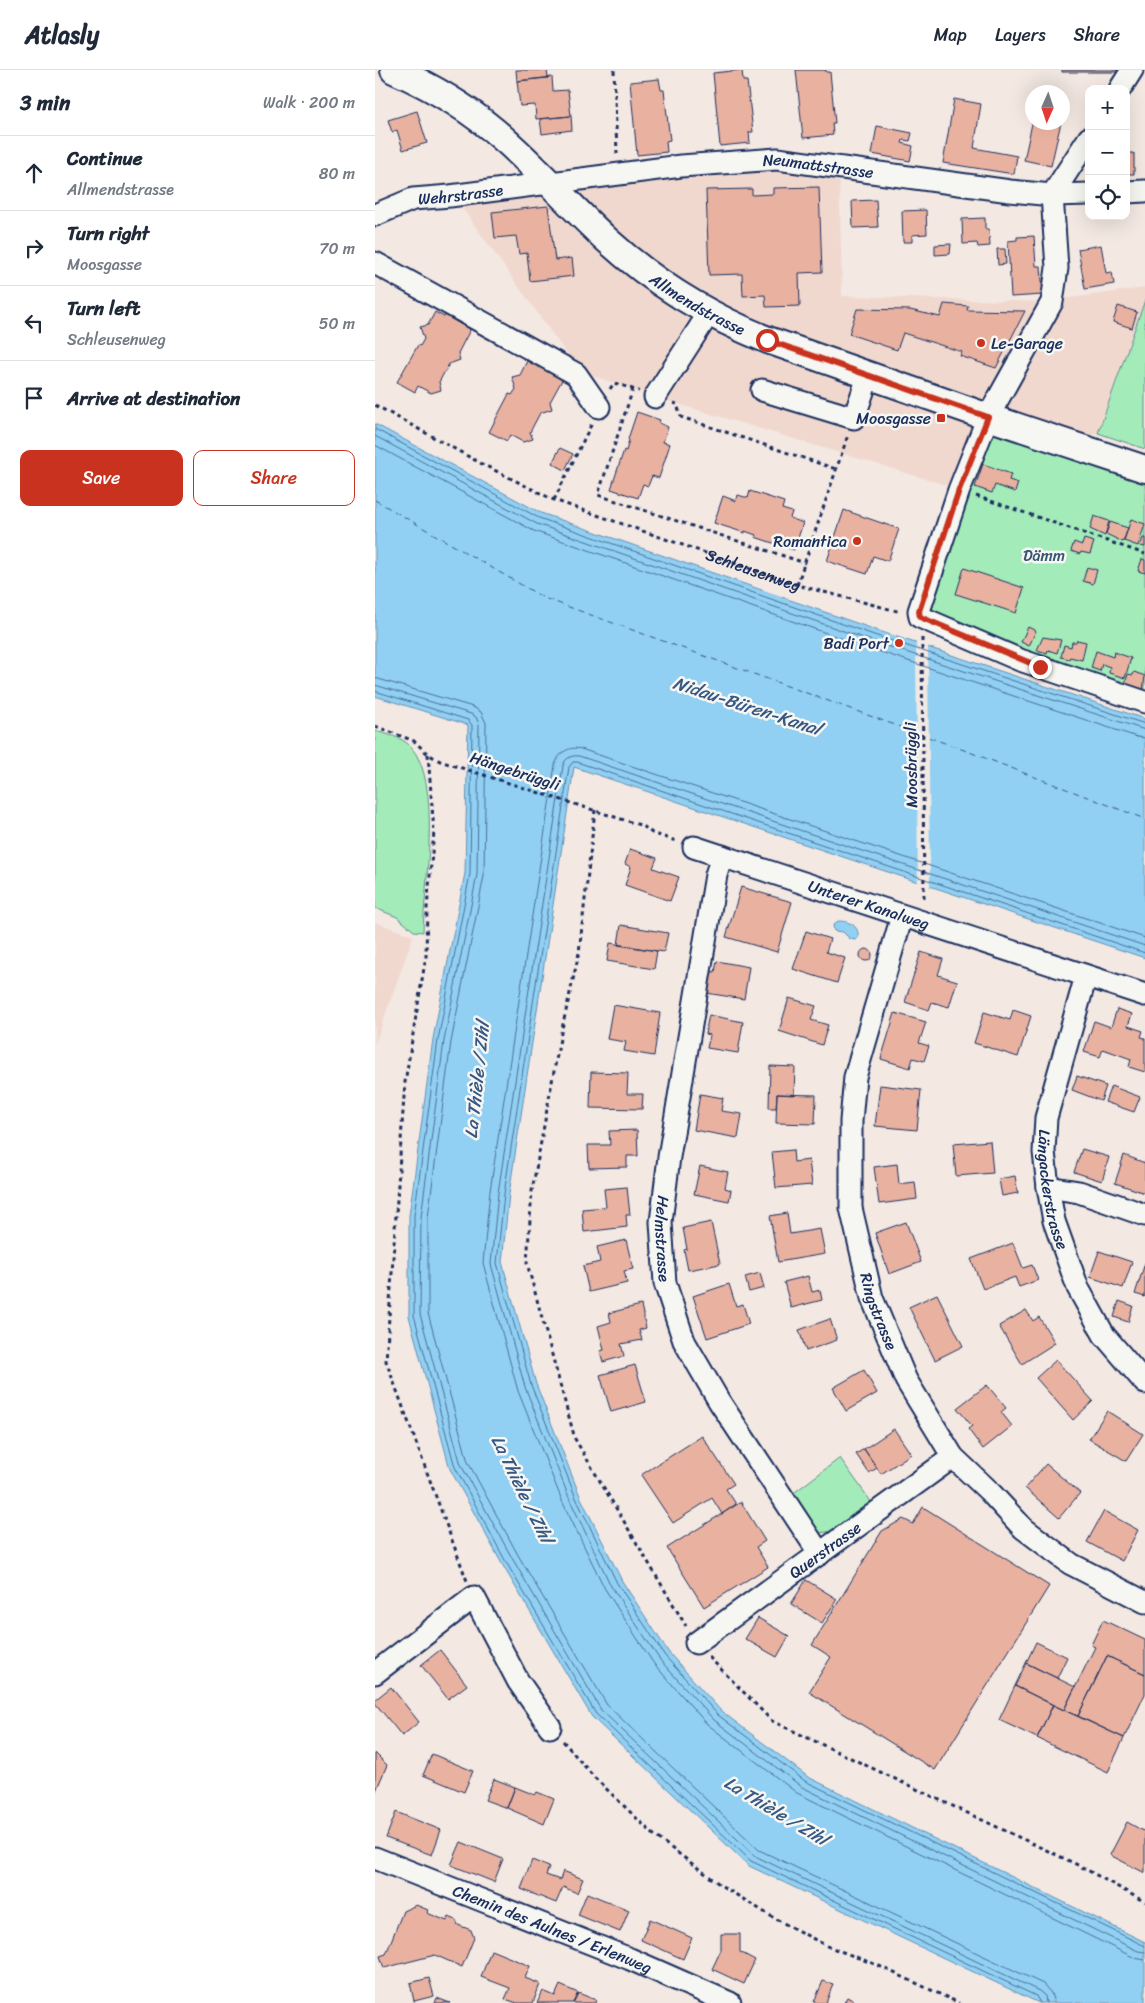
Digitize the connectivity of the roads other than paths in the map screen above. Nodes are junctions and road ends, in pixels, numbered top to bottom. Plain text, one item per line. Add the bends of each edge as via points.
1 (394, 70) edge
2 (1132, 70) edge
3 (1123, 85) edge
4 (1085, 144) edge
5 (547, 182) junction
6 (1145, 191) edge
7 (1130, 192) edge
8 (1085, 194) edge
9 (1052, 195) junction
10 (375, 215) edge
11 (375, 263) edge
12 (709, 312) junction
13 (869, 374) junction
14 (762, 390) dead end
15 (655, 397) road end
16 (599, 407) road end
17 (988, 417) junction
18 (1145, 469) edge
19 (1145, 702) edge
20 (694, 847) road end
21 (722, 856) junction
22 (902, 916) junction
23 (1087, 976) junction
24 (1145, 995) edge
25 (1048, 1187) junction
26 (1145, 1215) edge
27 (1145, 1383) edge
28 (953, 1457) junction
29 (820, 1554) junction
30 (1145, 1602) edge
31 (696, 1642) road end
32 (375, 1673) edge
33 (550, 1727) road end
34 (375, 1858) edge
35 (730, 2003) edge

1 - 5 main road, Allmendstrasse via 423,83 476,116 507,141
2 - 3 street
4 - 9 street
5 - 9 street, Neumattstrasse via 681,166 777,159
5 - 10 street, Wehrstrasse via 413,199
5 - 12 main road, Allmendstrasse via 631,260 674,292
6 - 7 street
8 - 9 street, Neumattstrasse
9 - 17 street via 1057,268 1052,302
11 - 16 street via 576,374
12 - 13 main road, Allmendstrasse via 767,340
12 - 15 street
13 - 14 street via 854,418
13 - 17 main road, Allmendstrasse
17 - 18 main road, Allmendstrasse
17 - 19 street via 959,490 919,611 921,627
20 - 21 street, Unterer Kanalweg
21 - 22 street, Unterer Kanalweg
21 - 29 street, Helmstrasse via 716,875 669,1157 661,1222 665,1283 683,1341
22 - 23 street, Unterer Kanalweg
22 - 28 street, Ringstrasse via 855,1077 851,1121 851,1208 872,1298 906,1380
23 - 24 street, Unterer Kanalweg
23 - 25 street, Längackerstrasse via 1046,1118 1044,1152
25 - 26 street via 1079,1192
25 - 27 street, Längackerstrasse via 1054,1221 1078,1288 1104,1335
28 - 29 street, Querstrasse
28 - 30 street, Ringstrasse via 1023,1528 1071,1564
29 - 31 street, Querstrasse
32 - 33 street via 473,1598 517,1680
34 - 35 street, Chemin des Aulnes / Erlenweg via 630,1959

